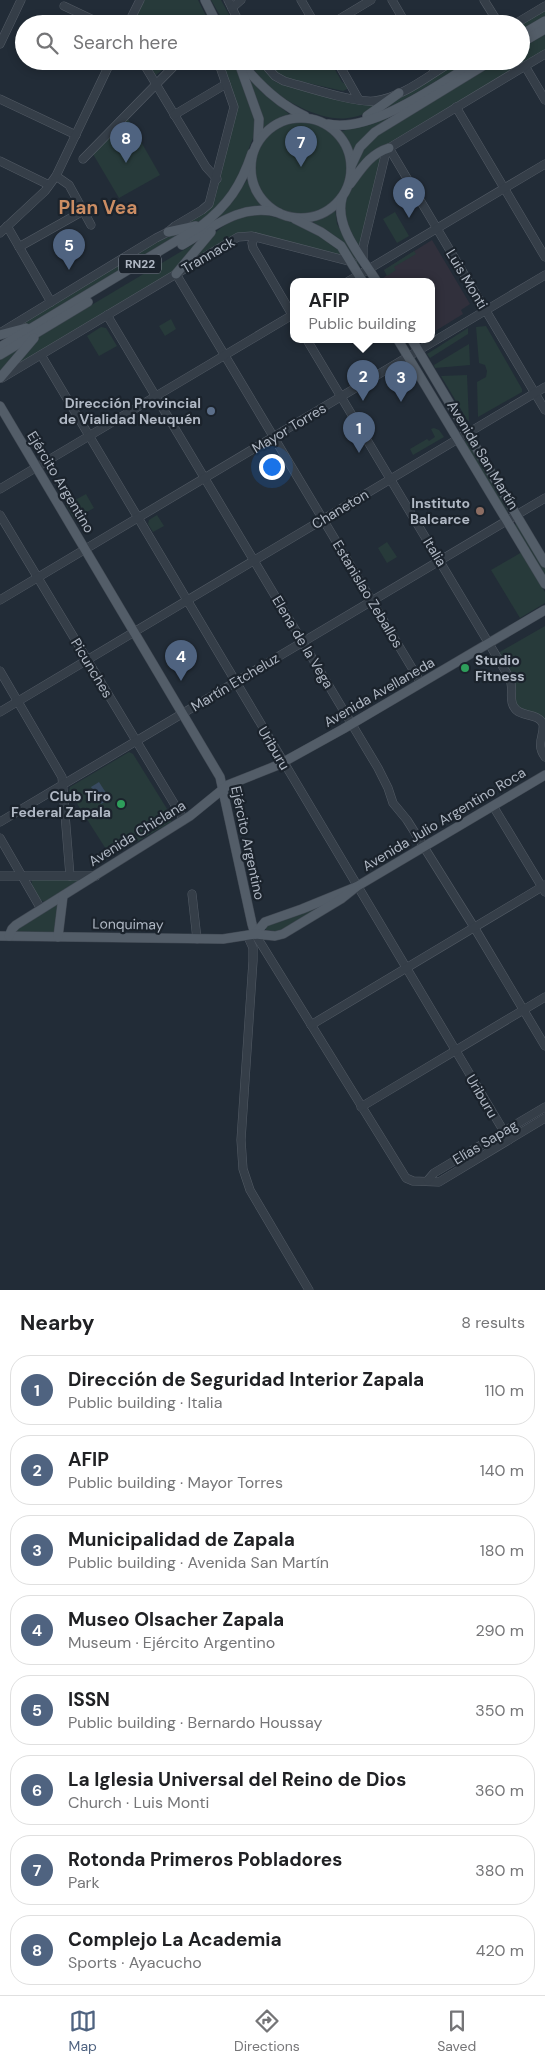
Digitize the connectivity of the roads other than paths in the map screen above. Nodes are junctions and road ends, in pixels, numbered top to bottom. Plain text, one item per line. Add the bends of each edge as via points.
1 (20, 0) edge
2 (140, 0) edge
3 (205, 0) edge
4 (228, 0) edge
5 (241, 0) edge
6 (301, 0) edge
7 (371, 0) edge
8 (392, 0) edge
9 (484, 0) edge
10 (64, 6) dead end
11 (545, 6) edge
12 (232, 8) junction
13 (83, 15) edge
14 (132, 15) edge
15 (212, 15) edge
16 (236, 15) edge
17 (310, 15) edge
18 (346, 15) edge
19 (401, 15) edge
20 (493, 15) edge
21 (530, 15) edge
22 (545, 21) edge
23 (545, 29) edge
24 (530, 30) edge
25 (530, 38) edge
26 (0, 44) edge
27 (545, 54) edge
28 (530, 63) edge
29 (107, 70) edge
30 (147, 70) edge
31 (170, 70) edge
32 (221, 70) edge
33 (242, 70) edge
34 (247, 70) edge
35 (271, 70) edge
36 (342, 70) edge
37 (438, 70) edge
38 (462, 70) edge
39 (476, 70) edge
40 (518, 70) edge
41 (526, 70) edge
42 (435, 72) joint
43 (156, 84) junction
44 (226, 84) junction
45 (399, 93) junction
46 (0, 99) edge
47 (359, 100) junction
48 (545, 100) edge
49 (456, 108) junction
50 (174, 115) junction
51 (310, 118) junction
52 (323, 122) junction
53 (352, 124) junction
54 (76, 135) junction
55 (258, 141) junction
56 (389, 148) junction
57 (252, 153) junction
58 (83, 159) dead end
59 (0, 162) edge
60 (545, 164) edge
61 (351, 166) junction
62 (56, 176) junction
63 (217, 179) junction
64 (49, 185) junction
65 (504, 189) junction
66 (345, 191) junction
67 (83, 211) junction
68 (282, 214) junction
69 (224, 220) junction
70 (206, 222) junction
71 (91, 225) dead end
72 (7, 226) junction
73 (437, 229) junction
74 (0, 232) edge
75 (168, 232) junction
76 (255, 237) junction
77 (19, 247) junction
78 (545, 257) edge
79 (363, 258) junction
80 (352, 262) junction
81 (369, 269) junction
82 (176, 274) junction
83 (545, 275) edge
84 (360, 278) edge
85 (362, 278) edge
86 (375, 278) edge
87 (51, 302) junction
88 (290, 309) edge
89 (486, 310) junction
90 (107, 315) junction
91 (290, 318) edge
92 (44, 325) junction
93 (0, 334) edge
94 (435, 341) edge
95 (309, 343) edge
96 (400, 343) edge
97 (414, 343) edge
98 (431, 343) edge
99 (0, 347) edge
100 (418, 351) junction
101 (0, 355) edge
102 (40, 355) junction
103 (225, 356) junction
104 (408, 357) junction
105 (0, 379) edge
106 (545, 387) edge
107 (535, 393) junction
108 (156, 396) junction
109 (341, 397) junction
110 (0, 406) edge
111 (545, 410) edge
112 (467, 433) junction
113 (89, 436) junction
114 (274, 437) junction
115 (458, 439) junction
116 (37, 468) junction
117 (204, 478) junction
118 (391, 479) junction
119 (0, 489) edge
120 (545, 498) edge
121 (0, 515) edge
122 (516, 515) junction
123 (137, 518) junction
124 (323, 519) junction
125 (507, 520) junction
126 (85, 549) junction
127 (254, 560) junction
128 (440, 560) junction
129 (545, 563) edge
130 (38, 577) junction
131 (545, 584) edge
132 (0, 600) edge
133 (186, 600) junction
134 (372, 601) junction
135 (545, 610) edge
136 (134, 632) junction
137 (303, 642) junction
138 (489, 643) junction
139 (87, 660) junction
140 (0, 671) edge
141 (235, 682) junction
142 (421, 683) junction
143 (18, 701) junction
144 (0, 712) edge
145 (183, 714) junction
146 (352, 724) junction
147 (136, 741) junction
148 (545, 757) edge
149 (282, 762) junction
150 (545, 775) edge
151 (64, 784) junction
152 (223, 789) junction
153 (493, 806) junction
154 (184, 820) junction
155 (0, 822) edge
156 (0, 838) edge
157 (424, 847) junction
158 (0, 876) edge
159 (22, 876) junction
160 (70, 876) junction
161 (96, 876) junction
162 (356, 886) junction
163 (544, 888) edge
164 (192, 894) dead end
165 (63, 896) junction
166 (42, 909) junction
167 (474, 927) junction
168 (252, 935) junction
169 (5, 936) edge
170 (58, 937) junction
171 (197, 939) junction
172 (405, 968) junction
173 (545, 997) edge
174 (524, 1010) junction
175 (310, 1025) junction
176 (545, 1046) edge
177 (455, 1051) junction
178 (361, 1107) junction
179 (545, 1107) edge
180 (545, 1118) edge
181 (503, 1132) junction
182 (508, 1140) junction
183 (409, 1180) joint
184 (428, 1180) junction
185 (309, 1290) edge

1 - 26 street
2 - 14 street
3 - 15 main road
4 - 12 street
5 - 12 street
6 - 17 street
7 - 18 street
8 - 19 street
9 - 20 street
10 - 13 street
11 - 21 street
12 - 16 street
22 - 24 main road
23 - 25 main road
27 - 28 street
29 - 54 street
30 - 43 street
31 - 43 street
32 - 44 street
33 - 55 main road via 259,119
34 - 51 main road via 273,97
35 - 47 street via 284,81
36 - 47 street
37 - 42 street
38 - 53 main road, RN22 via 402,106
39 - 61 main road, RN22 via 375,132 360,147
40 - 49 street
41 - 48 street
42 - 45 street
43 - 50 street
43 - 58 street
44 - 50 street
44 - 63 street via 233,110
45 - 47 street via 374,101
45 - 53 main road
46 - 54 street
49 - 56 street
49 - 65 street
50 - 63 street
51 - 52 main road, RN22
51 - 55 main road, RN22 via 283,120 271,126
52 - 53 main road, RN22
52 - 61 main road, RN22 via 343,140
54 - 62 street
55 - 57 main road, RN22
56 - 66 main road via 369,158
56 - 73 street, Luis Monti
56 - 79 street
57 - 68 main road, RN22 via 250,173 254,187 262,200
57 - 70 main road, RN22 via 238,189
59 - 64 street
60 - 65 street
61 - 66 main road, RN22
62 - 64 street
62 - 67 street via 69,185
63 - 75 street via 206,208
64 - 72 street
65 - 73 street
65 - 78 street
66 - 68 main road, RN22 via 334,206 322,213 300,218
66 - 79 main road via 340,209 342,220
67 - 71 street
67 - 77 street
68 - 69 main road, RN22 via 255,209
68 - 80 main road via 330,237
69 - 82 main road
69 - 92 main road, RN22
70 - 75 main road
70 - 92 main road, RN22
72 - 74 street
72 - 77 street
73 - 81 street
73 - 89 street, Luis Monti
75 - 87 street
76 - 80 street, Trannack
76 - 82 street, Trannack via 238,237
76 - 88 street via 253,248
77 - 87 street
79 - 81 main road
80 - 84 main road
81 - 85 street
81 - 86 main road
82 - 90 street, Trannack
82 - 103 street, Estanislao Zeballos
83 - 89 street, Mayor Torres
87 - 93 street
89 - 94 street, Mayor Torres
89 - 107 street, Luis Monti
90 - 102 street, Trannack
90 - 108 street, Elena de la Vega
91 - 103 street
92 - 93 main road
92 - 99 main road, RN22
92 - 101 main road, RN22
92 - 105 main road
95 - 109 street, Italia
96 - 104 main road, Avenida San Martín
97 - 100 main road, Avenida San Martín
98 - 100 street, Mayor Torres
100 - 104 street, Mayor Torres
100 - 112 main road, Avenida San Martín
102 - 105 street, Trannack
102 - 113 street, Uriburu
103 - 108 street
103 - 114 street, Estanislao Zeballos
104 - 109 street, Mayor Torres
104 - 115 main road, Avenida San Martín
106 - 107 street, Chaneton
107 - 111 street, Luis Monti
107 - 112 street, Chaneton
108 - 113 street
108 - 117 street, Elena de la Vega
109 - 114 street, Mayor Torres
109 - 118 street, Italia
110 - 116 main road, Ejército Argentino
112 - 115 street, Chaneton
112 - 122 main road, Avenida San Martín
113 - 116 street
113 - 123 street, Uriburu
114 - 117 street, Mayor Torres
114 - 124 street, Estanislao Zeballos
115 - 118 street, Chaneton
115 - 125 main road, Avenida San Martín
116 - 119 street
116 - 126 main road, Ejército Argentino
117 - 123 street, Mayor Torres
117 - 127 street, Elena de la Vega
118 - 124 street, Chaneton
118 - 128 street, Italia
120 - 122 street, Martín Etcheluz
121 - 130 street, Picunches
122 - 125 street, Martín Etcheluz
122 - 129 main road, Avenida San Martín
123 - 126 street, Mayor Torres
123 - 133 street, Uriburu
124 - 127 street, Chaneton
124 - 134 street, Estanislao Zeballos
125 - 128 street, Martín Etcheluz
125 - 131 main road, Avenida San Martín
126 - 130 street, Mayor Torres
126 - 136 main road, Ejército Argentino
127 - 133 street, Chaneton
127 - 137 street, Elena de la Vega
128 - 134 street, Martín Etcheluz
128 - 138 street, Italia
130 - 132 street, Mayor Torres
130 - 139 street, Picunches
133 - 136 street, Chaneton
133 - 141 street, Uriburu
134 - 137 street, Martín Etcheluz
134 - 142 street, Estanislao Zeballos
135 - 138 main road, Avenida Avellaneda
136 - 139 street, Chaneton
136 - 145 main road, Ejército Argentino
137 - 141 street, Martín Etcheluz
137 - 146 street, Elena de la Vega
138 - 142 main road, Avenida Avellaneda
138 - 148 street, Italia via 511,681 514,708 537,717 543,723 540,746
139 - 143 street, Chaneton
139 - 147 street, Picunches
140 - 143 street
141 - 145 street, Martín Etcheluz
141 - 149 street, Uriburu
142 - 146 main road, Avenida Avellaneda
143 - 144 street, Chaneton
143 - 151 street
145 - 147 street, Martín Etcheluz
145 - 152 main road, Ejército Argentino via 218,774
146 - 149 main road, Avenida Avellaneda
146 - 157 street, Elena de la Vega via 383,776 393,803
147 - 151 street, Martín Etcheluz
147 - 154 street, Picunches
149 - 152 main road, Avenida Avellaneda
149 - 162 street, Uriburu
150 - 153 main road, Avenida Julio Argentino Roca
151 - 155 street, Martín Etcheluz
151 - 160 street
152 - 154 main road, Avenida Chiclana
152 - 168 main road, Ejército Argentino
153 - 157 main road, Avenida Julio Argentino Roca
153 - 163 street
154 - 161 main road, Avenida Chiclana
156 - 159 street
157 - 162 main road, Avenida Julio Argentino Roca
157 - 167 street, Elena de la Vega
158 - 159 street
159 - 160 street
159 - 166 street
160 - 161 street
161 - 165 main road, Avenida Chiclana
162 - 168 main road, Avenida Julio Argentino Roca via 265,922
162 - 168 main road, Avenida Julio Argentino Roca via 341,899 283,934 270,937
162 - 172 street, Uriburu
163 - 167 street
164 - 171 street
165 - 166 main road, Avenida Chiclana
165 - 170 main road
166 - 169 main road, Avenida Chiclana
167 - 172 street
167 - 174 street, Elena de la Vega
168 - 171 main road, Lonquimay
168 - 175 street, Ejército Argentino
168 - 185 street via 241,1140 243,1169 250,1190
169 - 170 main road, Lonquimay
170 - 171 main road, Lonquimay
172 - 175 street
172 - 177 street, Uriburu
173 - 174 street
174 - 176 street, Elena de la Vega
174 - 177 street
175 - 178 street, Ejército Argentino
177 - 178 street
177 - 181 street, Uriburu
178 - 183 street, Ejército Argentino via 400,1172
179 - 181 street, Elías Sapag
180 - 182 street, Elías Sapag
181 - 182 street, Uriburu
181 - 184 street, Elías Sapag via 434,1173
182 - 184 street, Elías Sapag via 439,1182
183 - 184 street, Elías Sapag

